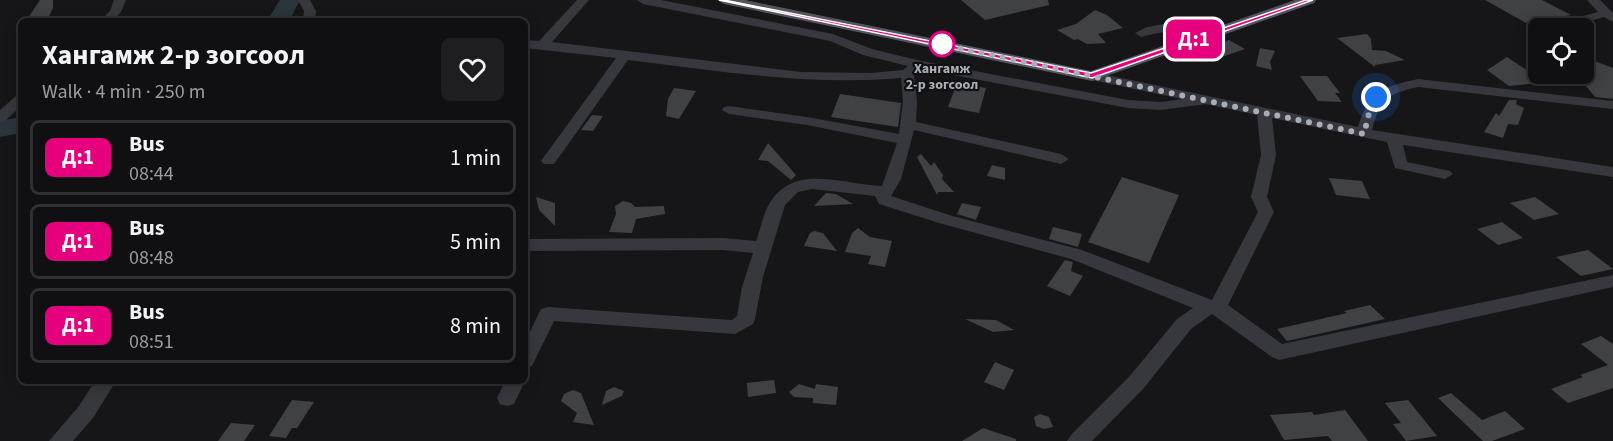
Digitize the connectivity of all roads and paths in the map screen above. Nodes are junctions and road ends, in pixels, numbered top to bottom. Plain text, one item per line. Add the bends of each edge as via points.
1 (120, 0) edge
2 (304, 0) edge
3 (583, 0) edge
4 (643, 0) edge
5 (724, 0) edge
6 (1309, 0) edge
7 (1593, 0) edge
8 (1609, 16) edge
9 (109, 18) edge
10 (309, 18) edge
11 (1594, 19) edge
12 (876, 31) junction
13 (1212, 32) junction
14 (1142, 33) dead end
15 (528, 44) edge
16 (543, 45) junction
17 (868, 52) junction
18 (625, 56) junction
19 (912, 69) junction
20 (1092, 76) junction
21 (1206, 100) junction
22 (18, 102) edge
23 (1613, 105) edge
24 (729, 110) dead end
25 (1264, 113) junction
26 (0, 118) edge
27 (906, 132) junction
28 (1364, 134) junction
29 (1394, 139) junction
30 (1061, 159) dead end
31 (549, 161) dead end
32 (1613, 172) edge
33 (1445, 174) dead end
34 (879, 191) junction
35 (528, 245) edge
36 (763, 248) junction
37 (1613, 281) edge
38 (1213, 307) junction
39 (528, 355) edge
40 (104, 384) edge
41 (60, 441) edge
42 (1078, 441) edge

1 - 9 street
2 - 10 street
3 - 16 street
4 - 17 street via 833,38
5 - 12 main road
6 - 13 main road
7 - 8 street
8 - 11 street
12 - 17 street
12 - 20 main road
13 - 14 street via 1178,25
13 - 20 main road
15 - 16 street
16 - 18 street
17 - 19 street
18 - 19 street via 834,79
18 - 31 street
19 - 21 street via 1128,104 1161,106
19 - 27 street
20 - 21 street
21 - 25 street
22 - 26 street
23 - 28 street via 1418,83 1376,97
24 - 27 street
25 - 28 street
25 - 38 street via 1271,143 1259,197 1266,212
27 - 30 street
27 - 34 street via 898,172 888,191
28 - 29 street
29 - 32 street
29 - 33 street via 1400,165
34 - 36 street via 798,185 784,195 774,210
34 - 38 street via 885,200 1076,254
35 - 36 street via 723,244
36 - 39 street via 746,319 735,327 548,314
37 - 38 street via 1279,352
38 - 42 street via 1184,324 1136,383
40 - 41 street

